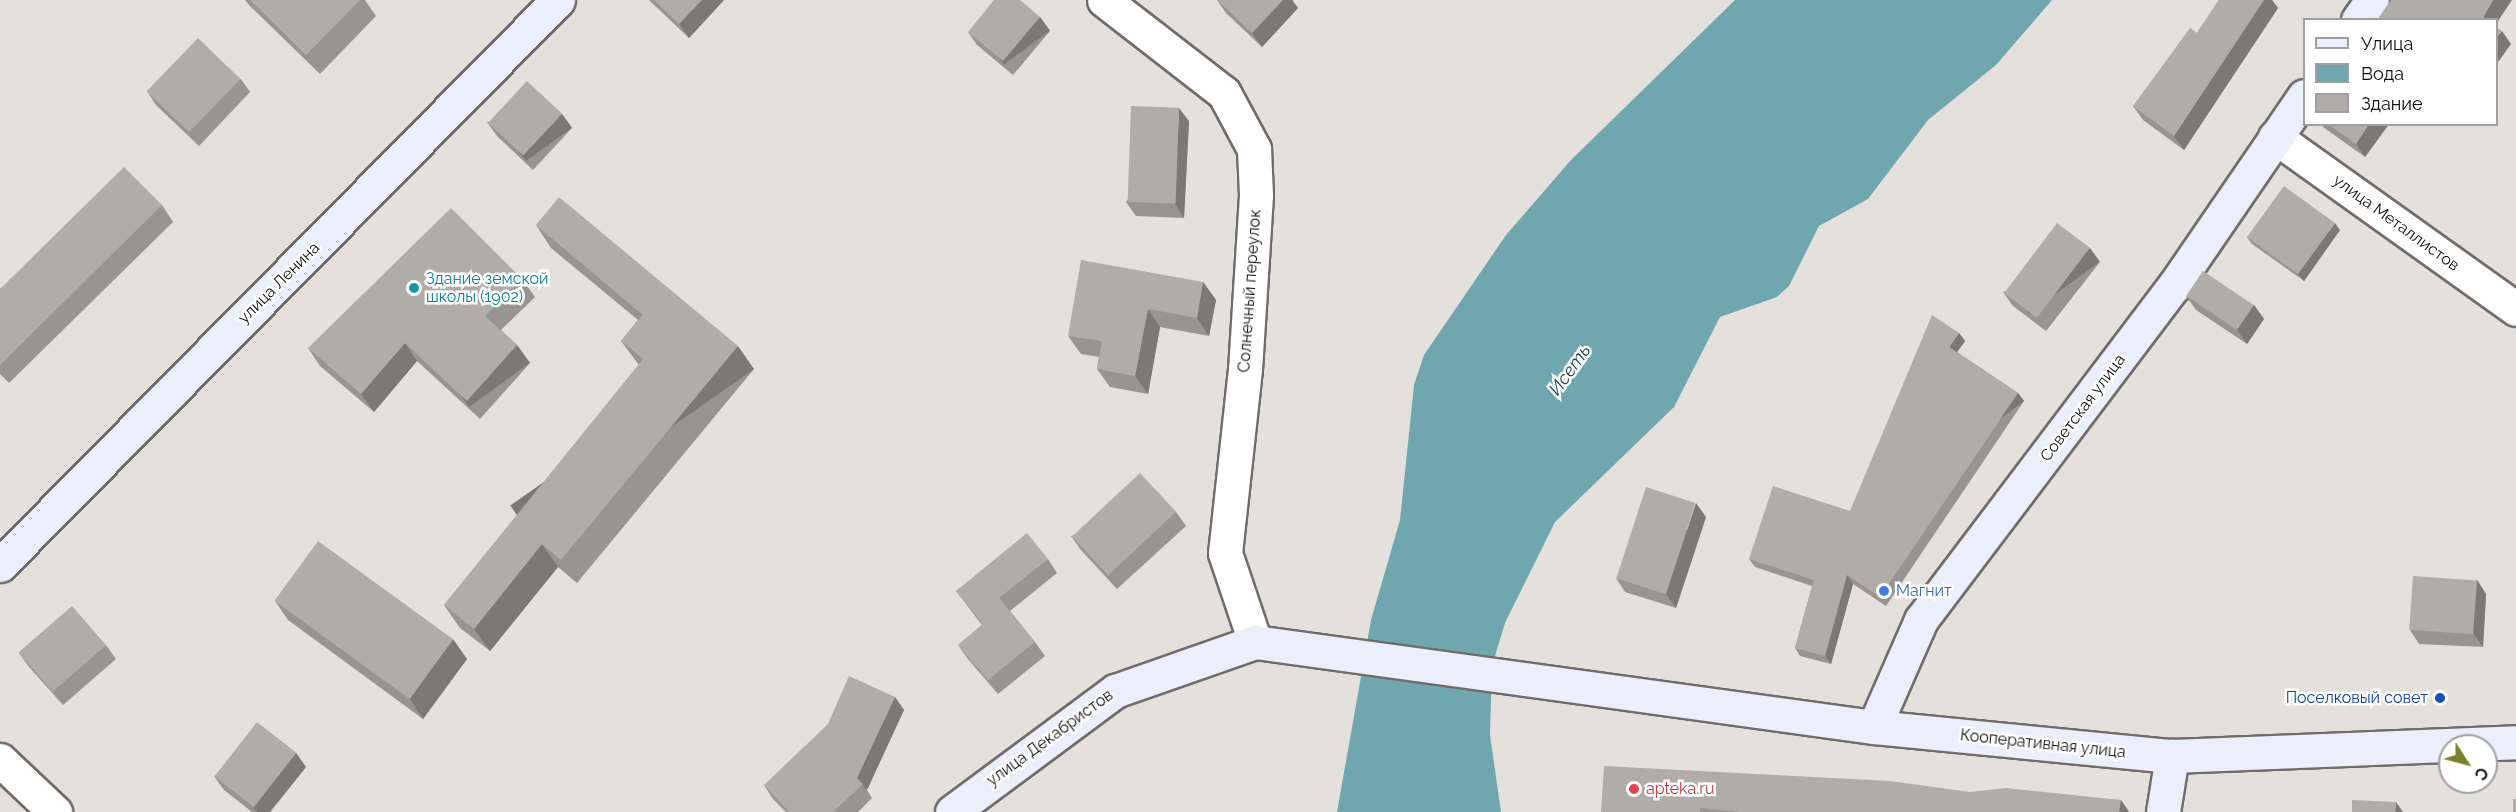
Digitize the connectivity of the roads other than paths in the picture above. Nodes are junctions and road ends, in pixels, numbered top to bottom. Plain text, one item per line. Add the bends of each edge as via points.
1 (558, 0) edge
2 (1104, 0) edge
3 (2372, 0) edge
4 (2359, 18) edge
5 (2303, 97) edge
6 (2276, 137) junction
7 (2516, 309) edge
8 (0, 565) edge
9 (1256, 642) junction
10 (1574, 687) joint
11 (1874, 727) junction
12 (2516, 742) edge
13 (2172, 756) junction
14 (0, 760) edge
15 (55, 812) edge
16 (952, 812) edge
17 (2163, 812) edge

1 - 8 street, улица Ленина
2 - 9 street, Солнечный переулок via 1224,93 1254,149 1256,195 1245,369 1225,552
3 - 4 street
5 - 6 street, Советская улица
6 - 7 street, улица Металлистов
6 - 11 street, Советская улица via 2160,305 1921,620
9 - 10 street, улица Декабристов
9 - 16 street, улица Декабристов via 1115,691
10 - 11 street, Кооперативная улица
11 - 13 street, Кооперативная улица
12 - 13 street, Кооперативная улица
13 - 17 street
14 - 15 street

